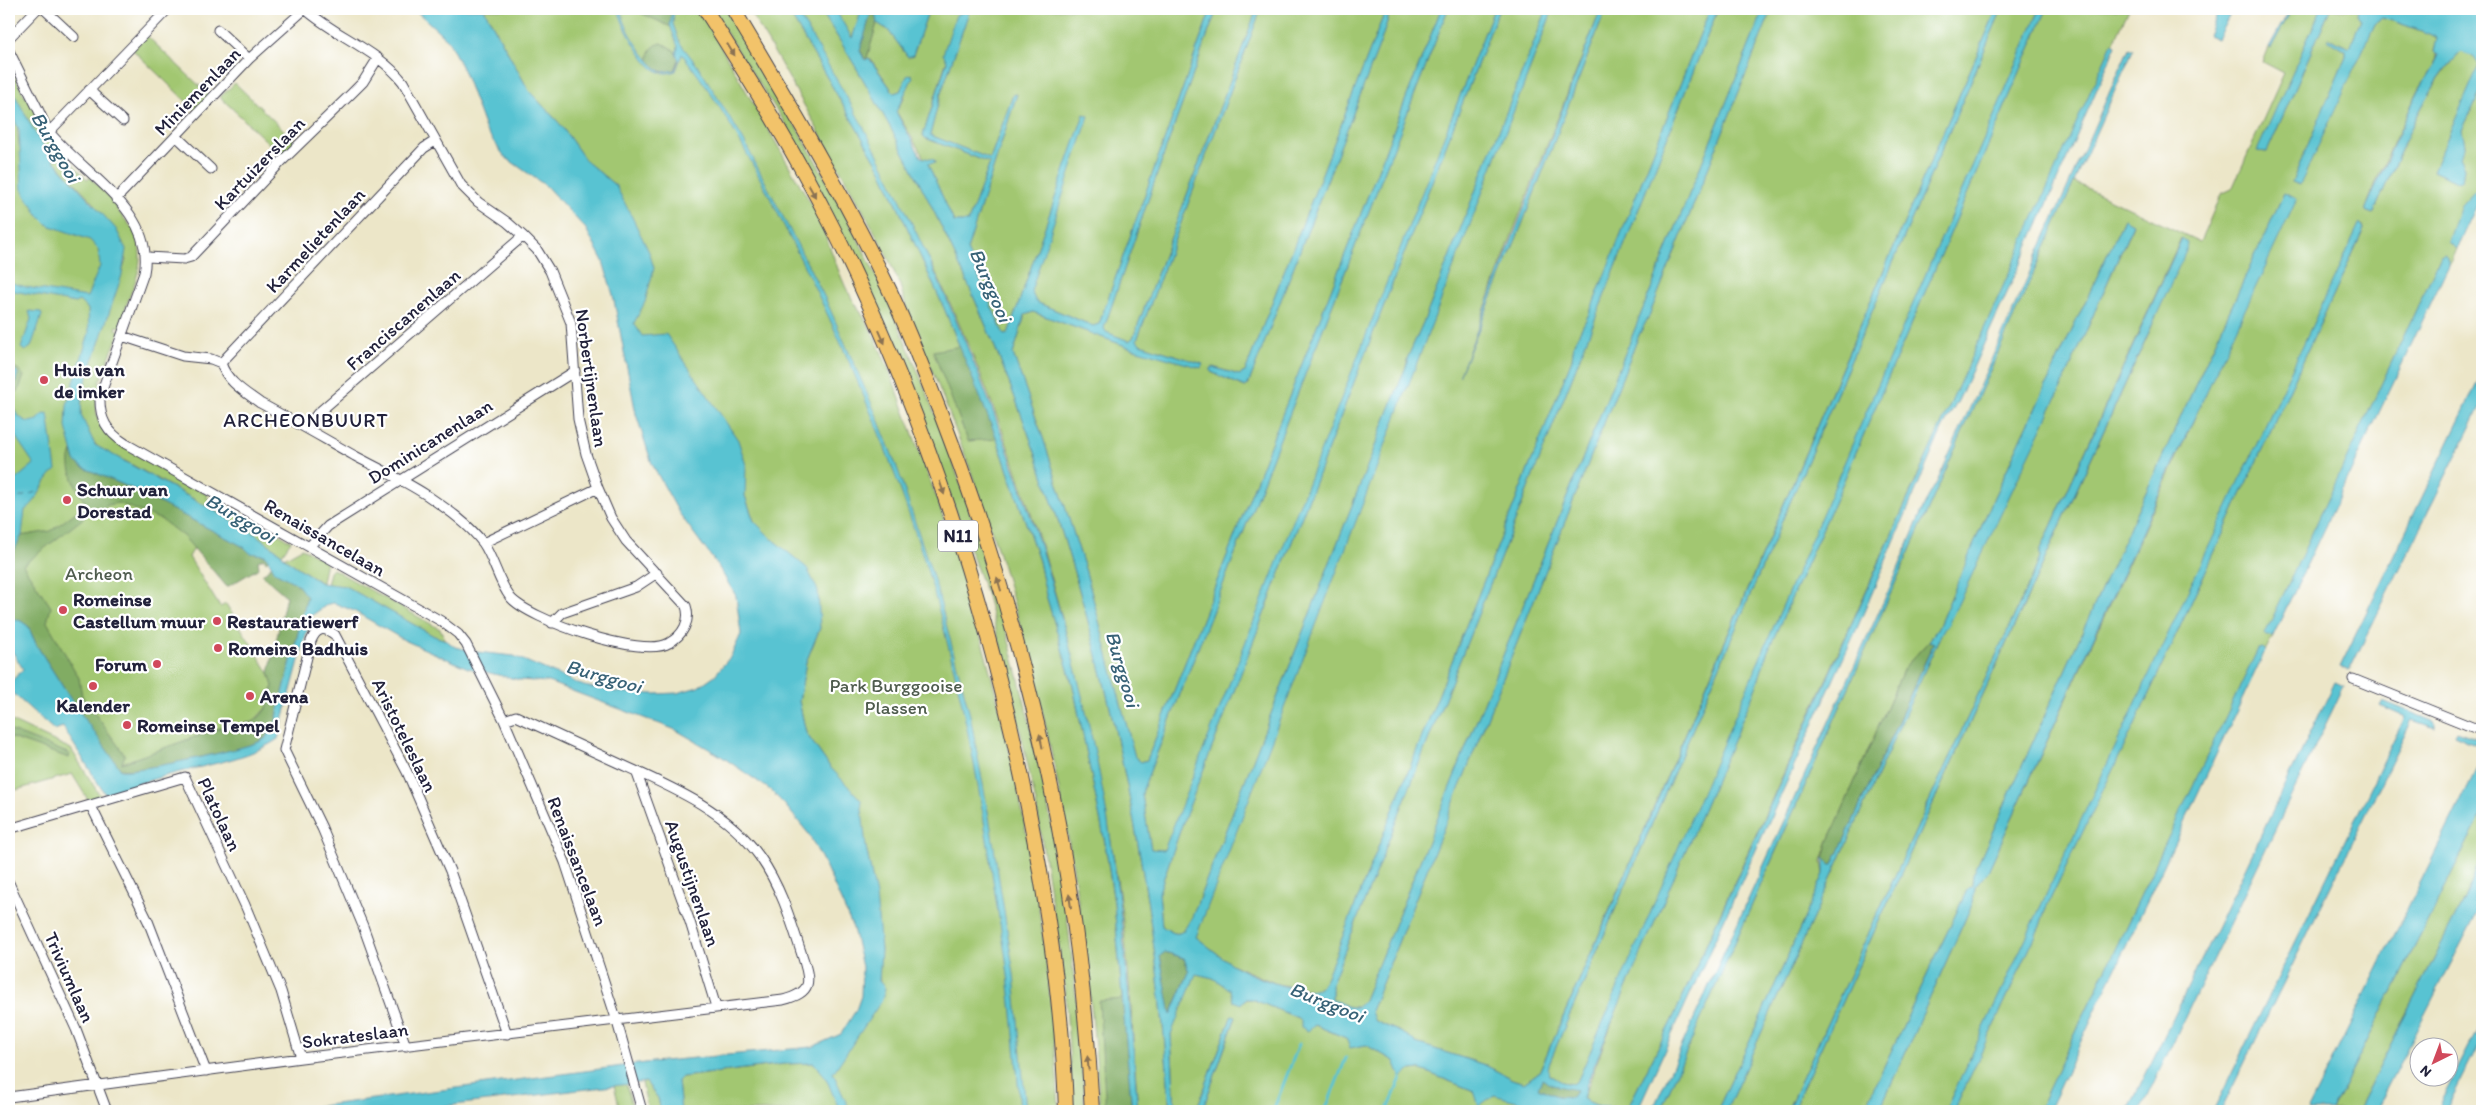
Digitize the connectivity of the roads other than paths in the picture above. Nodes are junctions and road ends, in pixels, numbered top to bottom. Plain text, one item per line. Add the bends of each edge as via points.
1 (37, 9) edge
2 (44, 9) edge
3 (168, 9) edge
4 (305, 9) edge
5 (705, 9) edge
6 (733, 9) edge
7 (218, 30) dead end
8 (74, 37) dead end
9 (9, 38) edge
10 (9, 51) edge
11 (378, 58) junction
12 (249, 59) junction
13 (89, 90) junction
14 (122, 121) dead end
15 (49, 132) junction
16 (176, 136) junction
17 (435, 141) junction
18 (211, 169) dead end
19 (116, 200) junction
20 (523, 236) junction
21 (147, 257) junction
22 (122, 336) junction
23 (221, 363) junction
24 (575, 371) junction
25 (307, 428) junction
26 (400, 480) junction
27 (598, 488) junction
28 (483, 543) junction
29 (310, 547) junction
30 (657, 573) junction
31 (552, 623) junction
32 (2353, 680) dead end
33 (504, 720) junction
34 (2482, 731) edge
35 (636, 771) junction
36 (90, 806) junction
37 (9, 829) edge
38 (9, 883) edge
39 (716, 1007) junction
40 (616, 1018) junction
41 (507, 1034) junction
42 (406, 1046) junction
43 (301, 1058) junction
44 (206, 1071) junction
45 (98, 1086) junction
46 (9, 1097) edge
47 (642, 1110) edge
48 (107, 1111) edge
49 (630, 1111) edge
50 (1066, 1111) edge
51 (1092, 1111) edge

1 - 9 street
2 - 8 street
3 - 13 street
4 - 11 street, Norbertijnenlaan via 324,25
4 - 12 street, Miniemenlaan
5 -> 50 highway, N11 via 757,90 832,228 890,355 947,503 982,610 1013,731 1038,856 1056,983
51 -> 6 highway, N11 via 1081,980 1064,861 1039,731 985,537 941,415 887,284 857,224
7 - 12 street
10 - 15 street
11 - 17 street, Norbertijnenlaan via 403,82
11 - 21 street, Kartuizerslaan via 352,94 283,160 191,257
12 - 16 street, Miniemenlaan
13 - 14 street
13 - 15 street
15 - 19 street
16 - 18 street
16 - 19 street, Miniemenlaan
17 - 20 street, Norbertijnenlaan via 469,194
17 - 23 street, Karmelietenlaan via 424,148
19 - 21 street via 138,227
20 - 24 street, Norbertijnenlaan via 537,250 562,295 572,323
20 - 25 street, Franciscanenlaan via 318,414
21 - 22 street, Renaissancelaan
22 - 23 street via 183,356
22 - 29 street, Renaissancelaan via 100,396 104,423 113,436
23 - 25 street, Norbertijnenlaan via 224,373 240,389
24 - 26 street, Dominicanenlaan
24 - 27 street, Norbertijnenlaan via 578,419
25 - 26 street, Norbertijnenlaan
26 - 28 street, Norbertijnenlaan via 455,515
26 - 29 street, Dominicanenlaan via 328,526
27 - 28 street
27 - 30 street, Norbertijnenlaan via 611,518 626,541
28 - 31 street, Norbertijnenlaan via 510,596
29 - 33 street, Renaissancelaan via 441,621 458,634
30 - 31 street via 636,587 562,613
30 - 31 street, Norbertijnenlaan via 680,597 688,613 683,630 668,644 646,646 610,640
32 - 34 street
33 - 35 street, Augustijnenlaan via 516,716
33 - 40 street, Renaissancelaan via 565,862
35 - 39 street, Augustijnenlaan via 690,922
35 - 39 street, Augustijnenlaan via 700,802 734,827 760,857 782,894 808,972 807,986 801,994 783,1000
36 - 37 street
36 - 43 street, Platolaan via 184,777 245,905 281,991
36 - 44 street via 148,921
38 - 45 street, Triviumlaan via 76,1029
39 - 40 street, Augustijnenlaan
40 - 41 street, Sokrateslaan
40 - 47 street, Renaissancelaan
41 - 42 street, Sokrateslaan
41 - 42 street, Aristoteleslaan via 450,871 407,772 335,636 328,629 320,629 311,641 284,750 322,828 363,926
42 - 43 street, Sokrateslaan
43 - 44 street, Sokrateslaan
44 - 45 street, Sokrateslaan
45 - 46 street, Sokrateslaan
45 - 48 street, Triviumlaan
47 - 49 street

